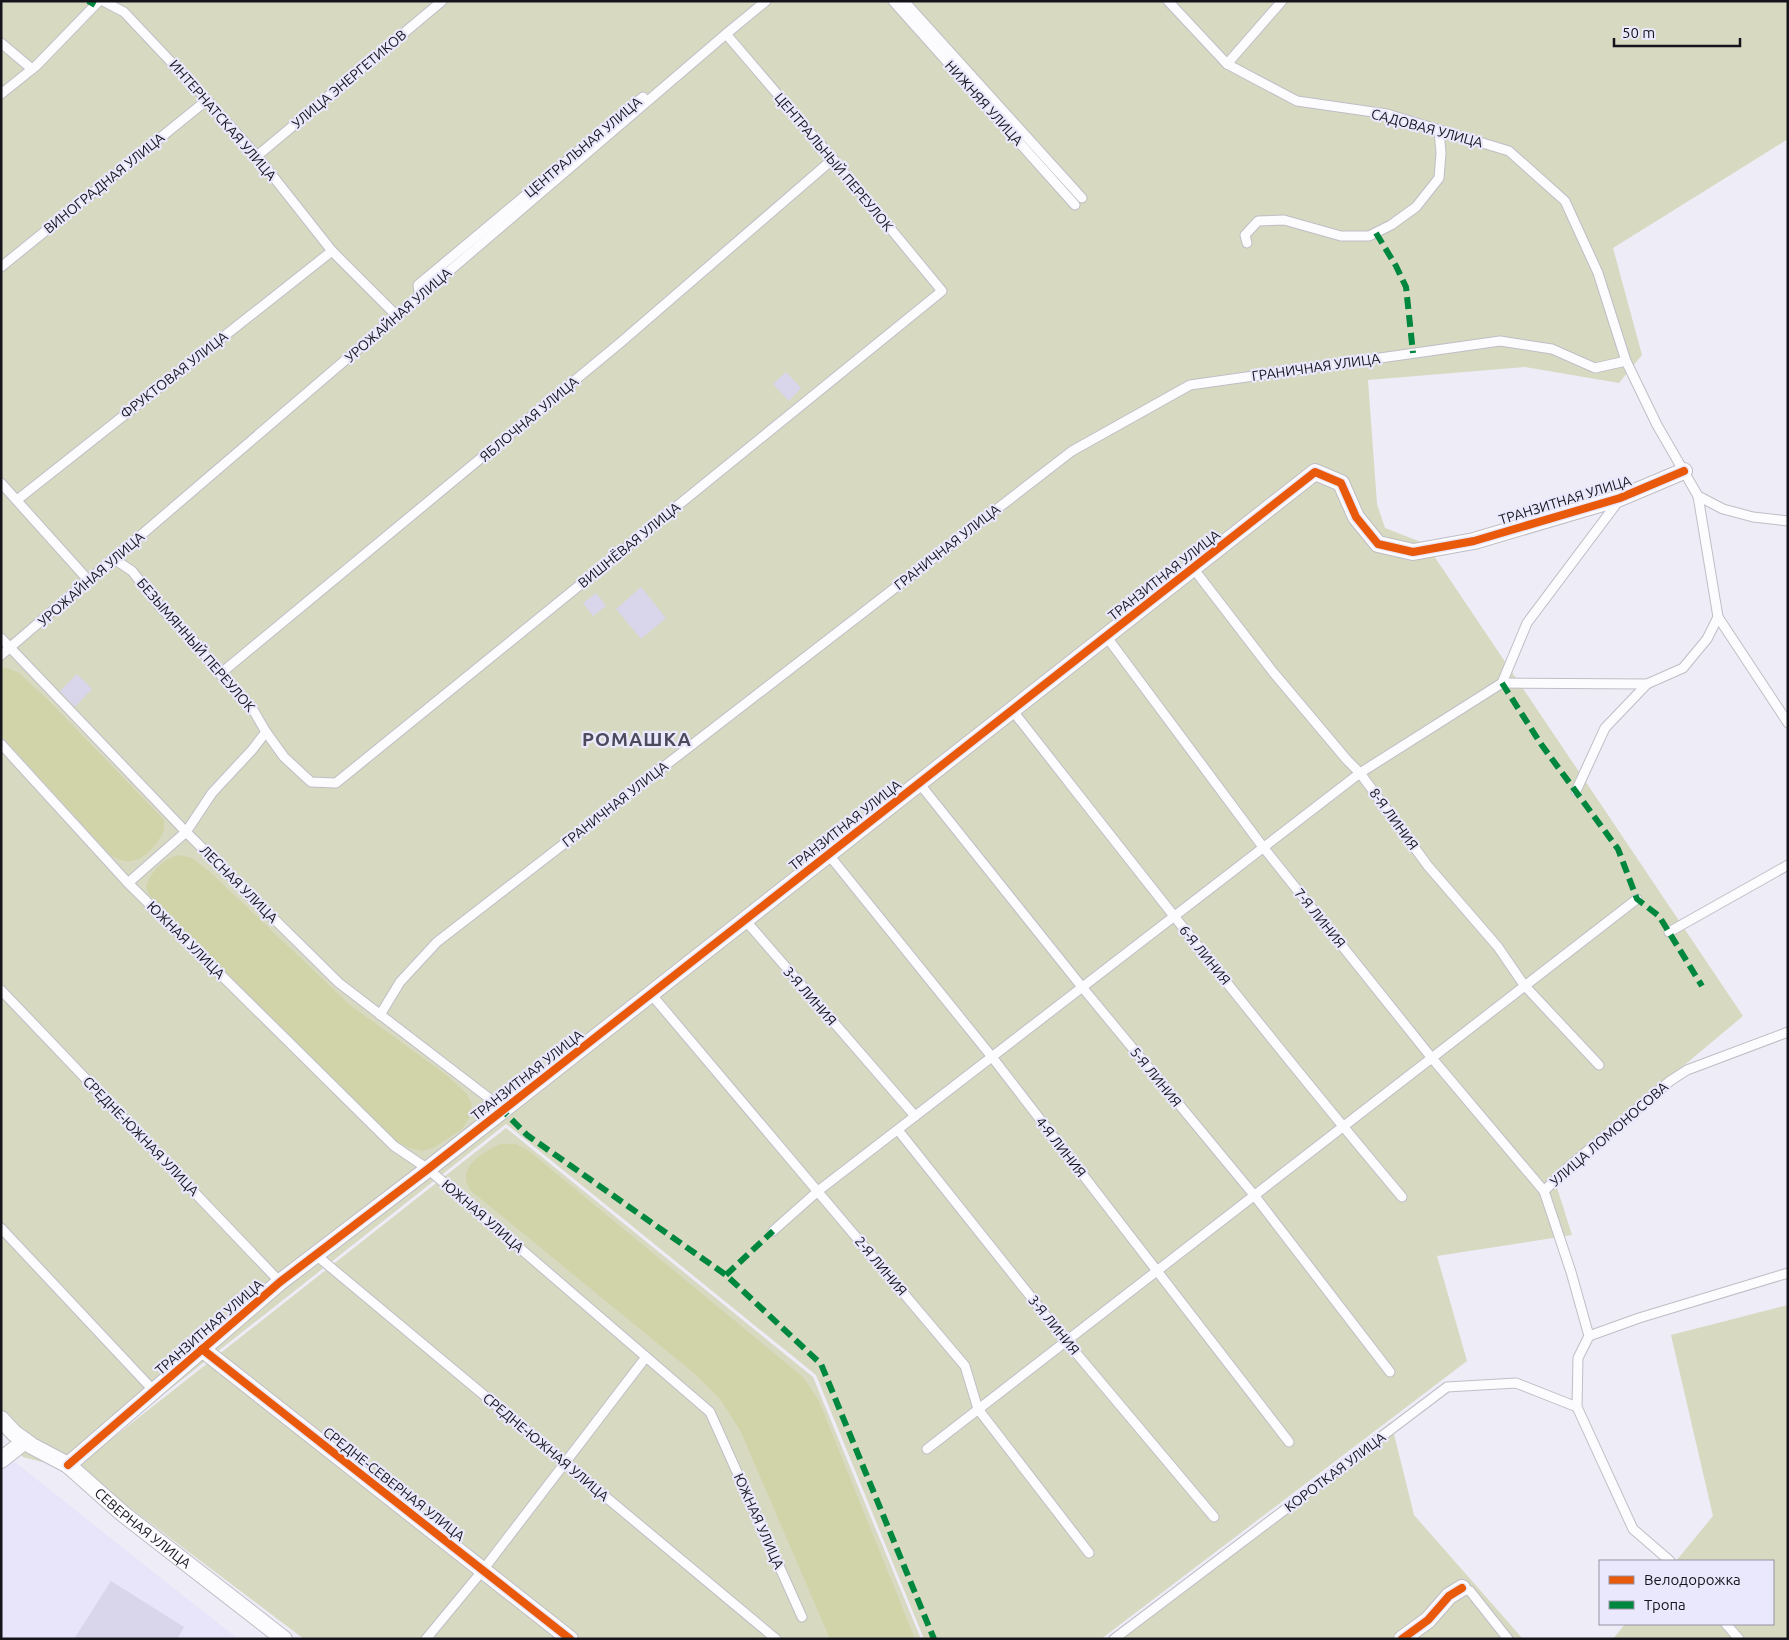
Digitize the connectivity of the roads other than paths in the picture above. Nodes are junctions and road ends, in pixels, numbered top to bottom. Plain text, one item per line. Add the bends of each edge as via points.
1 (99, 1) edge
2 (102, 1) edge
3 (442, 1) edge
4 (758, 1) edge
5 (766, 1) edge
6 (893, 1) edge
7 (904, 1) edge
8 (1168, 1) edge
9 (1282, 1) edge
10 (726, 34) junction
11 (1, 43) edge
12 (1227, 64) junction
13 (32, 70) junction
14 (1, 94) edge
15 (207, 100) junction
16 (1439, 130) junction
17 (257, 156) junction
18 (833, 159) junction
19 (1082, 198) dead end
20 (1075, 205) dead end
21 (1247, 243) dead end
22 (332, 251) junction
23 (1, 267) edge
24 (942, 291) joint
25 (420, 297) junction
26 (397, 316) junction
27 (1626, 361) junction
28 (1684, 471) junction
29 (1, 483) edge
30 (1698, 496) junction
31 (1620, 498) junction
32 (16, 500) junction
33 (1788, 521) edge
34 (114, 559) junction
35 (1193, 568) junction
36 (89, 581) junction
37 (1718, 617) junction
38 (1106, 636) junction
39 (1, 638) edge
40 (10, 648) junction
41 (1, 655) edge
42 (220, 674) junction
43 (1502, 683) junction
44 (1647, 684) junction
45 (1012, 710) junction
46 (1788, 723) edge
47 (266, 732) junction
48 (1, 744) edge
49 (1360, 773) junction
50 (311, 782) joint
51 (919, 783) junction
52 (1576, 791) dead end
53 (186, 832) junction
54 (1263, 847) junction
55 (829, 855) junction
56 (1788, 866) edge
57 (128, 883) junction
58 (1637, 899) dead end
59 (1174, 916) junction
60 (745, 920) junction
61 (1669, 932) dead end
62 (1524, 984) junction
63 (1082, 987) junction
64 (1, 990) edge
65 (651, 994) junction
66 (380, 1015) junction
67 (1788, 1032) edge
68 (992, 1057) junction
69 (1431, 1057) junction
70 (1598, 1065) dead end
71 (498, 1105) dead end
72 (915, 1116) junction
73 (1342, 1126) junction
74 (898, 1130) junction
75 (428, 1169) junction
76 (818, 1191) junction
77 (1544, 1191) junction
78 (1254, 1195) junction
79 (1402, 1196) dead end
80 (1, 1228) edge
81 (773, 1231) dead end
82 (316, 1255) junction
83 (1156, 1271) junction
84 (1788, 1273) edge
85 (280, 1282) junction
86 (1589, 1336) junction
87 (1066, 1341) junction
88 (202, 1349) junction
89 (646, 1357) junction
90 (1390, 1372) dead end
91 (154, 1391) junction
92 (1577, 1407) junction
93 (978, 1409) junction
94 (1, 1419) edge
95 (25, 1442) junction
96 (1289, 1442) dead end
97 (927, 1449) dead end
98 (1, 1460) edge
99 (565, 1462) junction
100 (68, 1465) junction
101 (1214, 1517) dead end
102 (1089, 1552) dead end
103 (1669, 1560) edge
104 (483, 1570) junction
105 (1462, 1588) joint
106 (802, 1617) dead end
107 (1727, 1625) edge
108 (284, 1639) edge
109 (426, 1639) edge
110 (570, 1639) edge
111 (776, 1639) edge
112 (1114, 1639) edge
113 (1402, 1639) edge
114 (1508, 1639) edge
115 (1739, 1639) edge

1 - 13 lane
2 - 15 lane, ИНТЕРНАТСКАЯ УЛИЦА via 124,12
3 - 17 lane, УЛИЦА ЭНЕРГЕТИКОВ
4 - 25 lane, ЦЕНТРАЛЬНАЯ УЛИЦА via 418,285
5 - 10 lane, УРОЖАЙНАЯ УЛИЦА
6 - 20 lane, НИЖНЯЯ УЛИЦА
7 - 19 lane
8 - 12 lane, САДОВАЯ УЛИЦА
9 - 12 lane
10 - 18 lane, ЦЕНТРАЛЬНЫЙ ПЕРЕУЛОК
10 - 25 lane, УРОЖАЙНАЯ УЛИЦА
11 - 13 lane
12 - 16 lane, САДОВАЯ УЛИЦА via 1297,101 1387,114
13 - 14 lane
15 - 17 lane, ИНТЕРНАТСКАЯ УЛИЦА
15 - 23 lane, ВИНОГРАДНАЯ УЛИЦА
16 - 21 lane via 1439,178 1416,207 1391,225 1370,236 1341,236 1284,220 1258,221 1245,235
16 - 27 lane, САДОВАЯ УЛИЦА via 1509,151 1565,201 1598,273
17 - 22 lane, ИНТЕРНАТСКАЯ УЛИЦА
18 - 24 lane, ЦЕНТРАЛЬНЫЙ ПЕРЕУЛОК
18 - 42 lane, ЯБЛОЧНАЯ УЛИЦА via 620,343
22 - 26 lane, ИНТЕРНАТСКАЯ УЛИЦА
22 - 32 lane, ФРУКТОВАЯ УЛИЦА
24 - 50 lane, ВИШНЁВАЯ УЛИЦА via 336,783
25 - 26 lane, УРОЖАЙНАЯ УЛИЦА
26 - 34 lane, УРОЖАЙНАЯ УЛИЦА
27 - 28 lane via 1656,424
27 - 66 lane, ГРАНИЧНАЯ УЛИЦА via 1595,368 1552,349 1500,341 1190,385 1072,451 437,942 400,982
28 - 30 lane
28 - 31 street, ТРАНЗИТНАЯ УЛИЦА
29 - 32 lane
30 - 33 lane via 1723,509
30 - 37 lane
31 - 35 street, ТРАНЗИТНАЯ УЛИЦА via 1474,541 1413,552 1378,544 1356,517 1341,483 1315,472
31 - 43 lane via 1527,623
32 - 36 lane
34 - 36 lane, УРОЖАЙНАЯ УЛИЦА
34 - 42 lane, БЕЗЫМЯННЫЙ ПЕРЕУЛОК via 132,571
35 - 38 street, ТРАНЗИТНАЯ УЛИЦА
35 - 49 lane, 8-Я ЛИНИЯ via 1273,672
36 - 40 lane, УРОЖАЙНАЯ УЛИЦА
37 - 44 lane via 1707,639 1683,668
37 - 46 lane
38 - 45 street, ТРАНЗИТНАЯ УЛИЦА
38 - 54 lane, 7-Я ЛИНИЯ
39 - 40 lane, ЛЕСНАЯ УЛИЦА
40 - 41 lane, УРОЖАЙНАЯ УЛИЦА
40 - 53 lane, ЛЕСНАЯ УЛИЦА
42 - 47 lane, БЕЗЫМЯННЫЙ ПЕРЕУЛОК via 252,708
43 - 44 lane
43 - 49 lane
44 - 52 lane via 1604,728
45 - 51 street, ТРАНЗИТНАЯ УЛИЦА
45 - 59 lane, 6-Я ЛИНИЯ
47 - 50 lane, БЕЗЫМЯННЫЙ ПЕРЕУЛОК via 284,757
47 - 53 lane via 212,793
48 - 57 lane, ЮЖНАЯ УЛИЦА
49 - 54 lane
49 - 62 lane, 8-Я ЛИНИЯ via 1428,866 1498,948
51 - 55 street, ТРАНЗИТНАЯ УЛИЦА
51 - 63 lane, 5-Я ЛИНИЯ
53 - 57 lane
53 - 66 lane, ЛЕСНАЯ УЛИЦА via 339,983
54 - 59 lane
54 - 69 lane, 7-Я ЛИНИЯ
55 - 60 street, ТРАНЗИТНАЯ УЛИЦА
55 - 68 lane, 4-Я ЛИНИЯ
56 - 61 lane
57 - 75 lane, ЮЖНАЯ УЛИЦА via 394,1146
58 - 62 lane
59 - 63 lane
59 - 73 lane, 6-Я ЛИНИЯ
60 - 65 street, ТРАНЗИТНАЯ УЛИЦА
60 - 72 lane, 3-Я ЛИНИЯ
62 - 69 lane
62 - 70 lane, 8-Я ЛИНИЯ
63 - 68 lane
63 - 78 lane, 5-Я ЛИНИЯ
64 - 85 lane, СРЕДНЕ-ЮЖНАЯ УЛИЦА
65 - 75 street, ТРАНЗИТНАЯ УЛИЦА
65 - 76 lane, 2-Я ЛИНИЯ
66 - 71 lane, ЛЕСНАЯ УЛИЦА
67 - 77 lane, УЛИЦА ЛОМОНОСОВА via 1687,1070 1670,1081
68 - 72 lane
68 - 83 lane, 4-Я ЛИНИЯ
69 - 73 lane
69 - 77 lane, 7-Я ЛИНИЯ
72 - 74 lane
73 - 78 lane
73 - 79 lane, 6-Я ЛИНИЯ
74 - 76 lane
74 - 87 lane, 3-Я ЛИНИЯ
75 - 82 street, ТРАНЗИТНАЯ УЛИЦА
75 - 89 lane, ЮЖНАЯ УЛИЦА
76 - 81 lane
76 - 93 lane, 2-Я ЛИНИЯ via 965,1366
77 - 86 lane, УЛИЦА ЛОМОНОСОВА
78 - 83 lane
78 - 90 lane, 5-Я ЛИНИЯ
80 - 91 lane
82 - 85 street, ТРАНЗИТНАЯ УЛИЦА
82 - 99 lane, СРЕДНЕ-ЮЖНАЯ УЛИЦА
83 - 87 lane
83 - 96 lane, 4-Я ЛИНИЯ
84 - 86 lane
85 - 88 street, ТРАНЗИТНАЯ УЛИЦА
86 - 92 lane via 1578,1358
87 - 93 lane
87 - 101 lane, 3-Я ЛИНИЯ
88 - 91 street, ТРАНЗИТНАЯ УЛИЦА
88 - 104 street, СРЕДНЕ-СЕВЕРНАЯ УЛИЦА
89 - 99 lane
89 - 106 lane, ЮЖНАЯ УЛИЦА via 710,1412
91 - 100 street, ТРАНЗИТНАЯ УЛИЦА
92 - 103 lane via 1633,1529
92 - 112 lane, КОРОТКАЯ УЛИЦА via 1516,1383 1447,1387
93 - 97 lane
93 - 102 lane, 2-Я ЛИНИЯ
94 - 95 street, СЕВЕРНАЯ УЛИЦА
95 - 98 street
95 - 100 street, СЕВЕРНАЯ УЛИЦА
99 - 104 lane
99 - 111 lane, СРЕДНЕ-ЮЖНАЯ УЛИЦА
100 - 108 street, СЕВЕРНАЯ УЛИЦА via 122,1513
104 - 109 lane
104 - 110 street, СРЕДНЕ-СЕВЕРНАЯ УЛИЦА
105 - 113 street
105 - 114 lane via 1470,1591
107 - 115 lane

